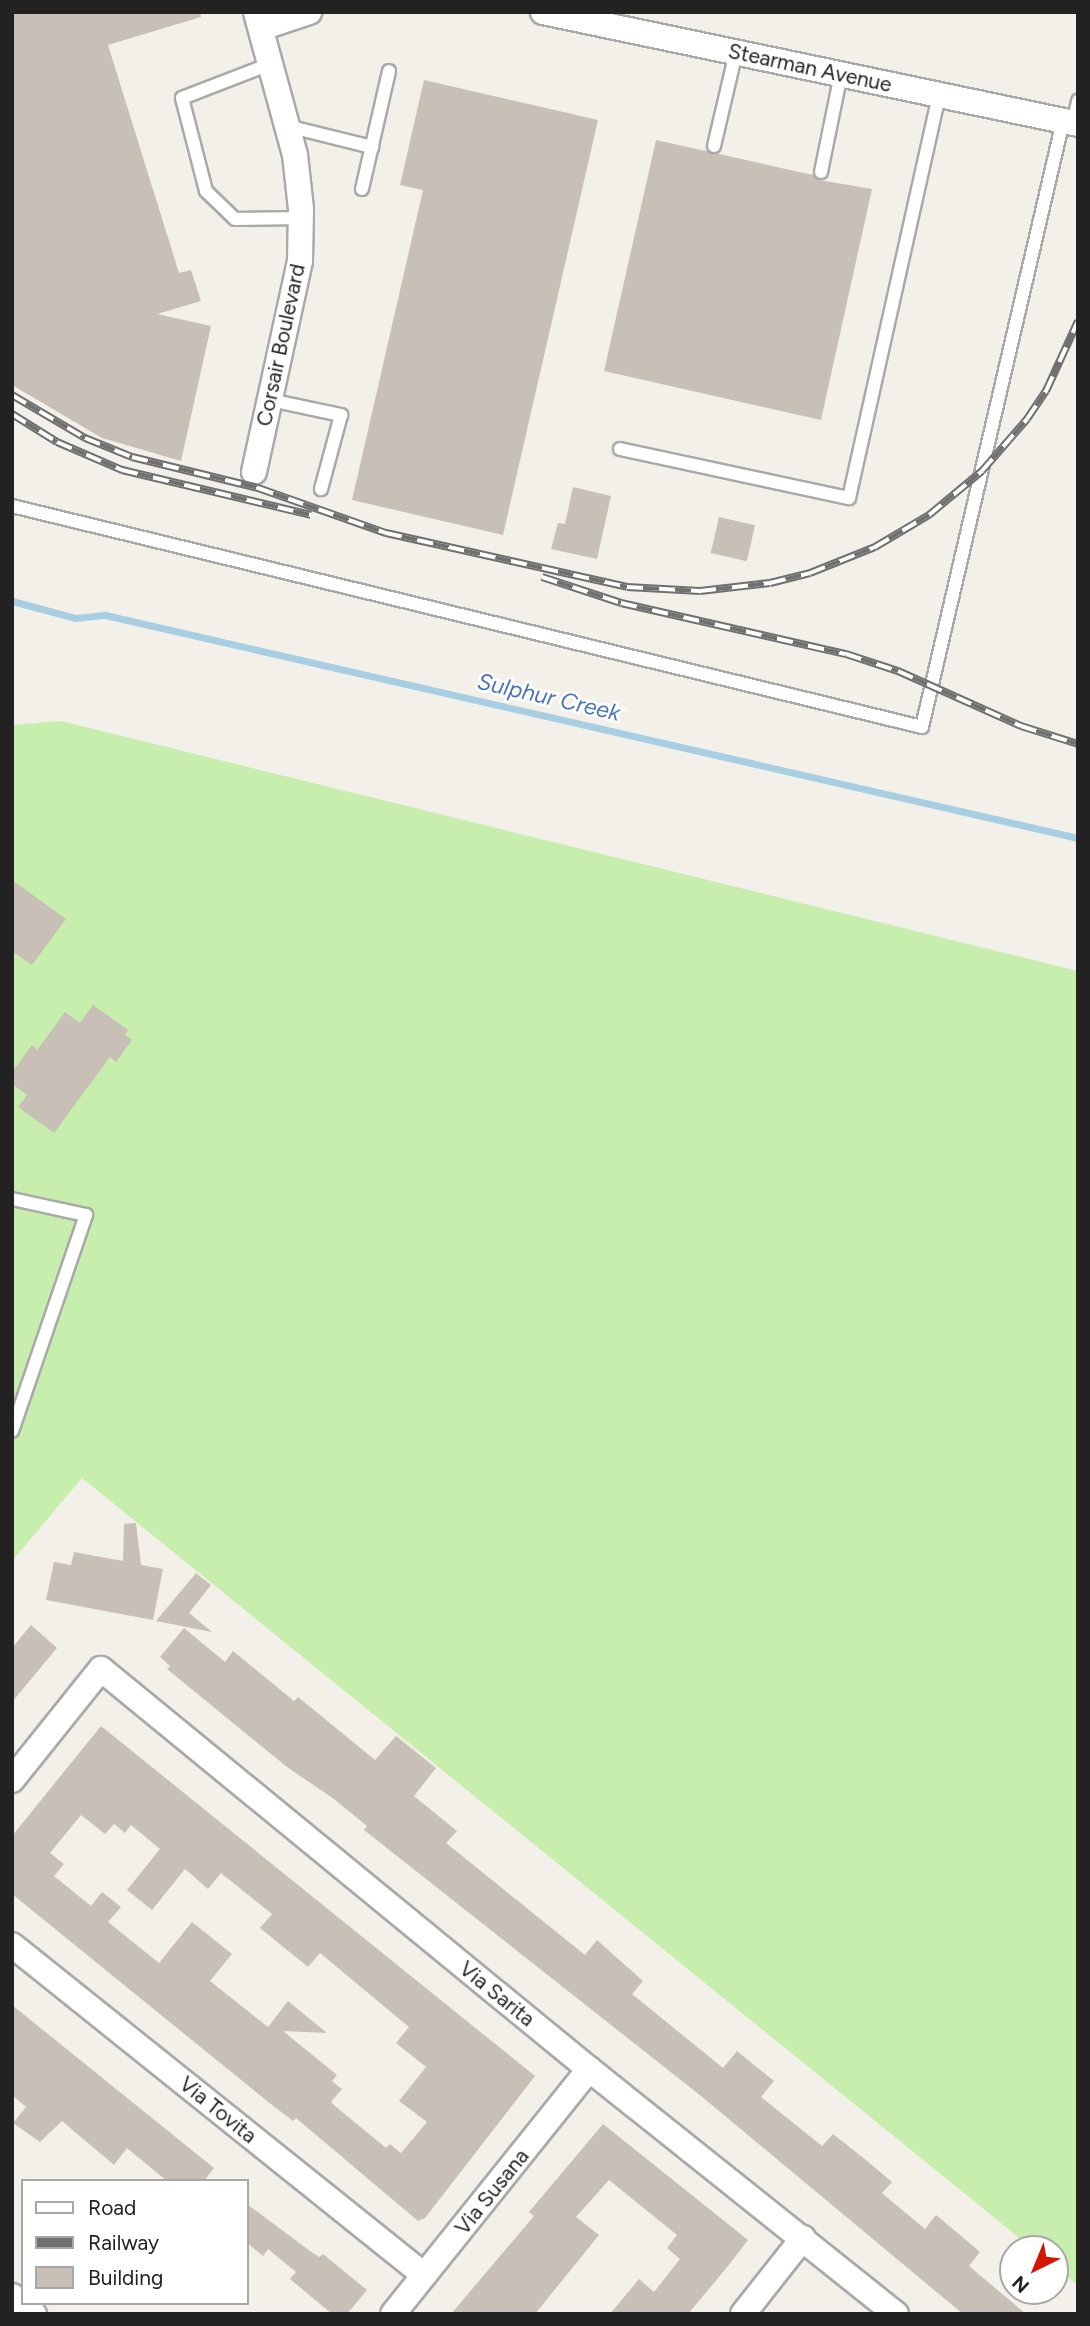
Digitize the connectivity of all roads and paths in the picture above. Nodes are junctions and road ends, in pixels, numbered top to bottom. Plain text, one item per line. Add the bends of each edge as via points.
1 (309, 12) edge
2 (543, 12) edge
3 (259, 20) edge
4 (736, 52) junction
5 (270, 64) junction
6 (389, 71) dead end
7 (841, 74) junction
8 (940, 95) junction
9 (1073, 117) edge
10 (287, 126) junction
11 (714, 146) dead end
12 (372, 147) junction
13 (821, 172) dead end
14 (362, 189) dead end
15 (301, 218) junction
16 (270, 400) junction
17 (621, 449) dead end
18 (254, 472) dead end
19 (321, 489) dead end
20 (12, 506) edge
21 (12, 1199) edge
22 (15, 1416) edge
23 (12, 1430) edge
24 (12, 1780) edge
25 (12, 1945) edge
26 (589, 2069) junction
27 (803, 2238) junction
28 (425, 2275) junction
29 (394, 2314) edge
30 (743, 2314) edge
31 (897, 2314) edge

1 - 3 street
2 - 4 street, Stearman Avenue
3 - 5 street, Corsair Boulevard
4 - 7 street, Stearman Avenue
4 - 11 lane
5 - 10 street, Corsair Boulevard
5 - 15 lane via 181,98 206,191 225,210 235,219
6 - 12 lane
7 - 8 street, Stearman Avenue
7 - 13 lane
8 - 9 street, Stearman Avenue
8 - 17 lane via 849,498
9 - 20 lane via 922,727
10 - 12 lane
10 - 15 street, Corsair Boulevard
12 - 14 lane
15 - 16 street, Corsair Boulevard via 300,261
16 - 18 street, Corsair Boulevard
16 - 19 lane via 341,415
21 - 22 lane via 86,1215
22 - 23 lane
24 - 26 street, Via Sarita via 101,1669
25 - 28 street, Via Tovita
26 - 27 street, Via Sarita
26 - 28 street, Via Susana
27 - 30 street
27 - 31 street, Via Sarita
28 - 29 street, Via Susana

